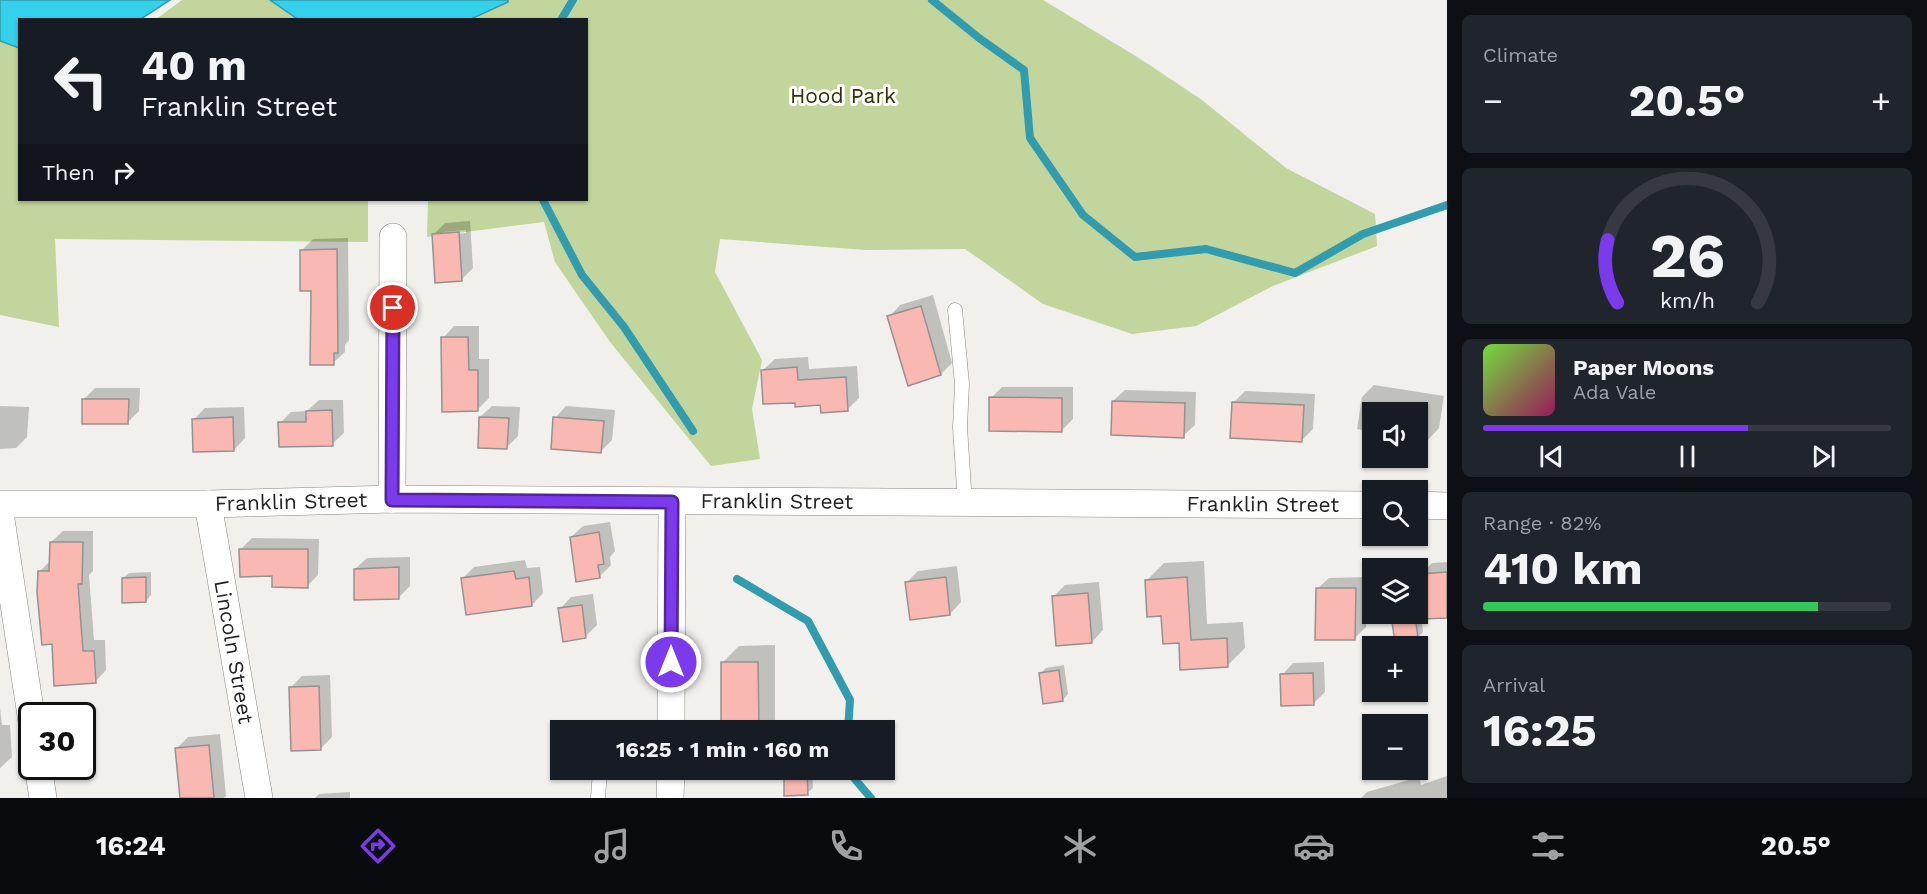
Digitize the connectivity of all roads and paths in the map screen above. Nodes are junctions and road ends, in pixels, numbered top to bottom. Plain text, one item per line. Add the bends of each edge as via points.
1 (393, 237) dead end
2 (955, 310) dead end
3 (392, 500) junction
4 (672, 502) junction
5 (0, 504) edge
6 (208, 504) junction
7 (965, 504) junction
8 (1362, 505) edge
9 (1428, 505) edge
10 (1447, 506) edge
11 (0, 513) edge
12 (29, 702) edge
13 (671, 720) edge
14 (40, 780) edge
15 (599, 780) edge
16 (671, 780) edge
17 (43, 798) edge
18 (259, 798) edge
19 (598, 798) edge
20 (670, 798) edge

1 - 3 street
2 - 7 lane via 962,384 960,427
3 - 4 street, Franklin Street
3 - 6 street, Franklin Street
4 - 7 street, Franklin Street
4 - 13 street
5 - 6 street, Franklin Street
6 - 18 street, Lincoln Street
7 - 8 street, Franklin Street
9 - 10 street
11 - 12 street
14 - 17 street
15 - 19 lane
16 - 20 street

